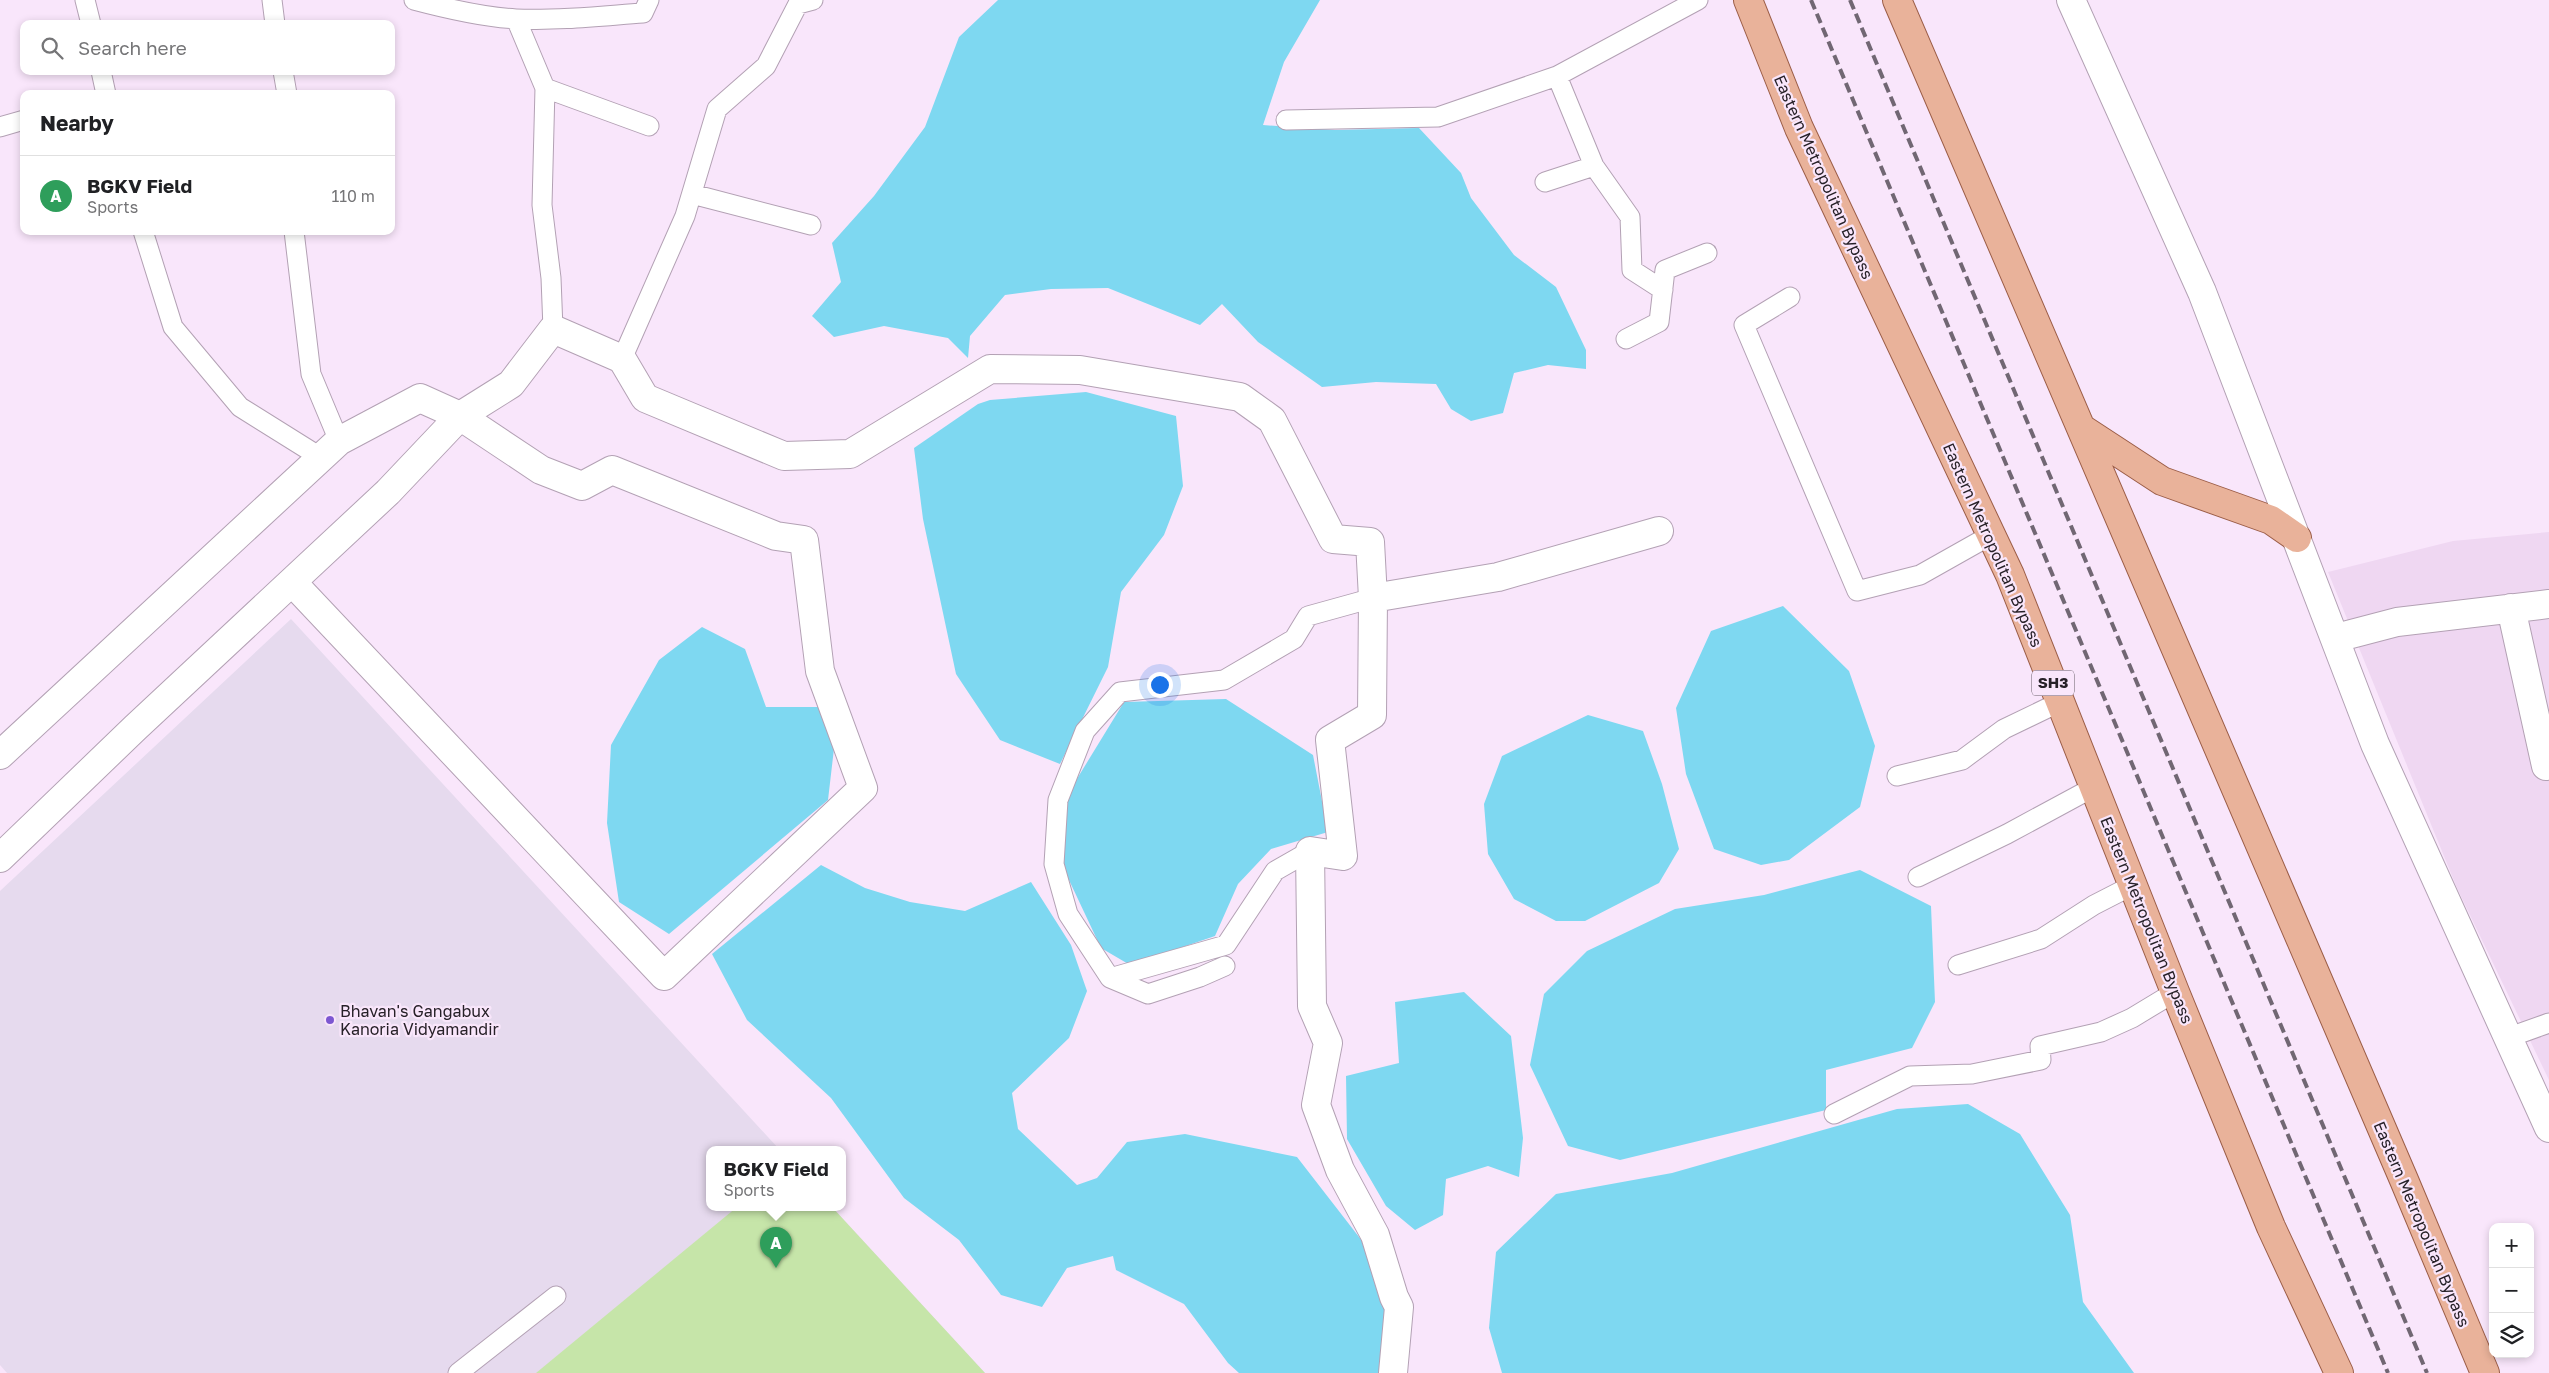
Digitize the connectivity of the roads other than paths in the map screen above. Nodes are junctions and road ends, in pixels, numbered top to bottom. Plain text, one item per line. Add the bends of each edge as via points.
1 (86, 0) edge
2 (272, 0) edge
3 (648, 0) edge
4 (813, 0) edge
5 (1698, 0) edge
6 (1748, 0) edge
7 (1897, 0) edge
8 (2071, 0) edge
9 (421, 1) edge
10 (516, 19) junction
11 (90, 20) edge
12 (274, 20) edge
13 (102, 75) edge
14 (284, 75) edge
15 (1557, 76) junction
16 (545, 88) junction
17 (105, 90) edge
18 (286, 90) edge
19 (1286, 120) dead end
20 (20, 121) edge
21 (649, 126) dead end
22 (0, 127) edge
23 (1594, 166) junction
24 (1545, 182) dead end
25 (692, 194) junction
26 (811, 225) dead end
27 (144, 235) edge
28 (294, 235) edge
29 (1707, 253) dead end
30 (1663, 290) junction
31 (1790, 297) dead end
32 (553, 329) junction
33 (1626, 339) dead end
34 (622, 359) junction
35 (460, 416) junction
36 (2081, 428) junction
37 (329, 449) junction
38 (1660, 531) dead end
39 (1991, 535) junction
40 (2297, 538) junction
41 (292, 582) junction
42 (1373, 598) junction
43 (2549, 604) edge
44 (2511, 608) junction
45 (2336, 638) junction
46 (2060, 702) junction
47 (0, 755) edge
48 (2549, 765) edge
49 (1897, 776) dead end
50 (2094, 787) junction
51 (1310, 851) junction
52 (0, 858) edge
53 (1918, 877) dead end
54 (2133, 886) junction
55 (1958, 965) dead end
56 (1225, 966) dead end
57 (1110, 978) junction
58 (2175, 992) junction
59 (2549, 1023) edge
60 (2507, 1038) junction
61 (1834, 1114) dead end
62 (2549, 1128) edge
63 (556, 1296) dead end
64 (458, 1373) edge
65 (1393, 1373) edge
66 (2339, 1373) edge
67 (2485, 1373) edge

1 - 11 lane
2 - 12 lane
3 - 10 lane via 643,13
4 - 25 lane via 798,4 766,66 717,109
5 - 15 lane
6 - 39 main road, Eastern Metropolitan Bypass / SH3 via 1799,128
7 - 36 main road, Eastern Metropolitan Bypass
8 - 40 street via 2202,292
9 - 10 lane via 452,10
10 - 16 lane
13 - 17 lane
14 - 18 lane
15 - 19 lane via 1438,117
15 - 23 lane
16 - 21 lane
16 - 32 lane via 542,205 551,278
20 - 22 lane
23 - 24 lane
23 - 30 lane via 1630,218 1632,270
25 - 26 lane
25 - 34 lane
27 - 37 lane via 173,327 240,407
28 - 37 lane via 311,374
29 - 30 lane via 1665,270
30 - 33 lane via 1659,322
31 - 39 lane via 1744,325 1857,591 1920,574
32 - 34 street
32 - 35 street via 511,384
34 - 42 street via 645,398 784,456 850,454 990,369 1080,370 1240,397 1272,420 1333,539 1370,542
35 - 37 street via 420,398
35 - 41 street via 388,492
35 - 41 street via 541,470 582,486 612,470 776,536 804,540 820,671 863,788 664,976
36 - 40 main road via 2162,481 2271,520
36 - 67 main road, Eastern Metropolitan Bypass
37 - 47 street
38 - 42 street via 1498,578
39 - 46 main road, Eastern Metropolitan Bypass / SH3
40 - 45 street
41 - 52 street
42 - 51 street via 1372,714 1330,740 1343,856
42 - 57 lane via 1308,616 1294,639 1224,680 1120,692 1085,730 1058,800 1054,864 1068,914
43 - 44 street
44 - 45 street via 2397,622
44 - 48 street via 2546,766
45 - 60 street via 2375,744
46 - 49 lane via 2004,729 1962,760
46 - 50 main road, Eastern Metropolitan Bypass / SH3
50 - 53 lane
50 - 54 main road, Eastern Metropolitan Bypass / SH3
51 - 57 lane via 1275,871 1226,945
51 - 65 street via 1312,1006 1328,1043 1316,1105 1340,1170 1375,1234 1399,1307
54 - 55 lane via 2094,905 2041,939
54 - 58 main road, Eastern Metropolitan Bypass / SH3
56 - 57 lane via 1148,994
58 - 61 lane via 2101,1032 2040,1046 2041,1060 1972,1074 1910,1076
58 - 66 main road, Eastern Metropolitan Bypass / SH3 via 2271,1227
59 - 60 lane
60 - 62 street
63 - 64 lane

